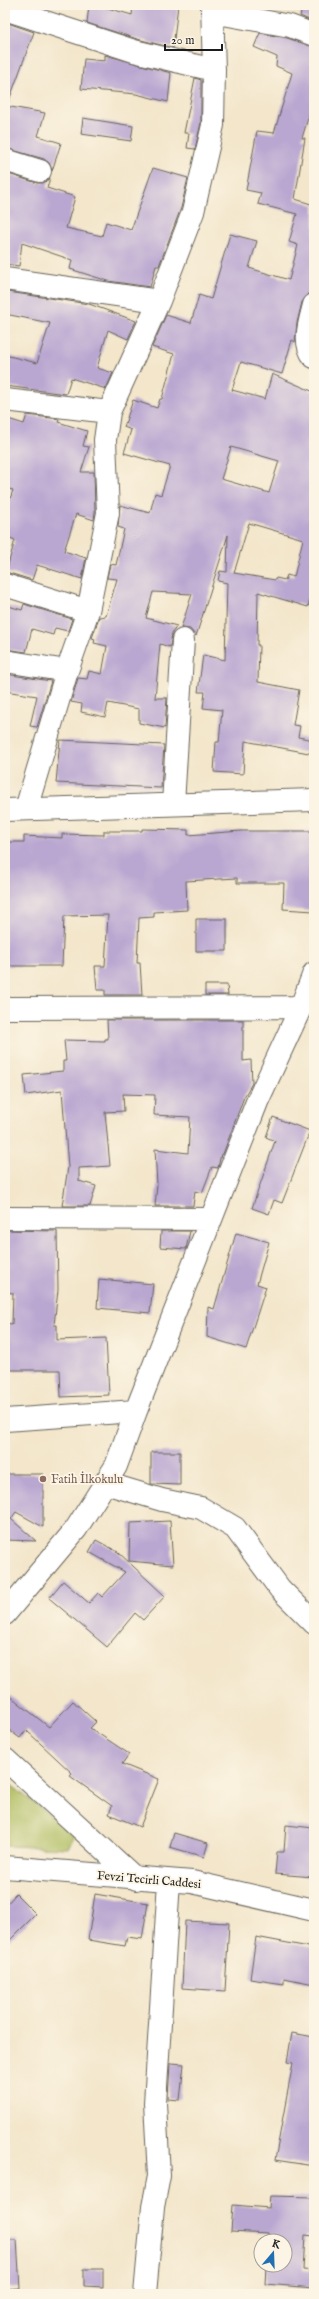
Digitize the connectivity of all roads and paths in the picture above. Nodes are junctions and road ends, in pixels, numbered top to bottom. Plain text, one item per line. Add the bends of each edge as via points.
1 (212, 8) edge
2 (5, 9) edge
3 (314, 35) edge
4 (214, 70) junction
5 (5, 160) edge
6 (40, 171) dead end
7 (5, 279) edge
8 (159, 301) junction
9 (314, 305) edge
10 (314, 357) edge
11 (5, 400) edge
12 (109, 412) junction
13 (5, 585) edge
14 (88, 611) junction
15 (183, 640) dead end
16 (5, 661) edge
17 (67, 670) junction
18 (313, 795) edge
19 (173, 804) junction
20 (15, 809) edge
21 (314, 973) edge
22 (301, 1007) junction
23 (5, 1008) edge
24 (5, 1218) edge
25 (211, 1219) junction
26 (136, 1411) junction
27 (5, 1420) edge
28 (106, 1483) junction
29 (5, 1614) edge
30 (314, 1623) edge
31 (5, 1759) edge
32 (5, 1867) edge
33 (136, 1879) junction
34 (169, 1881) junction
35 (314, 1910) edge
36 (145, 2294) edge

1 - 3 street via 290,26
1 - 4 street
2 - 4 street via 134,51
4 - 8 street via 213,125 193,212
5 - 6 street
7 - 8 street
8 - 12 street
9 - 10 street via 308,329 309,351
11 - 12 street
12 - 14 street via 105,440 108,513
13 - 14 street
14 - 17 street
15 - 19 street
16 - 17 street
17 - 20 street
18 - 19 street
19 - 20 street
21 - 22 street
22 - 23 street
22 - 25 street via 257,1102
24 - 25 street
25 - 26 street
26 - 27 street
26 - 28 street via 116,1466
28 - 29 street via 76,1529
28 - 30 street via 162,1500 201,1508 235,1528 280,1589
31 - 33 street
32 - 33 street, Fevzi Tecirli Caddesi
33 - 34 street, Fevzi Tecirli Caddesi
34 - 35 street, Fevzi Tecirli Caddesi via 192,1882
34 - 36 street via 155,2103 159,2176 153,2207

